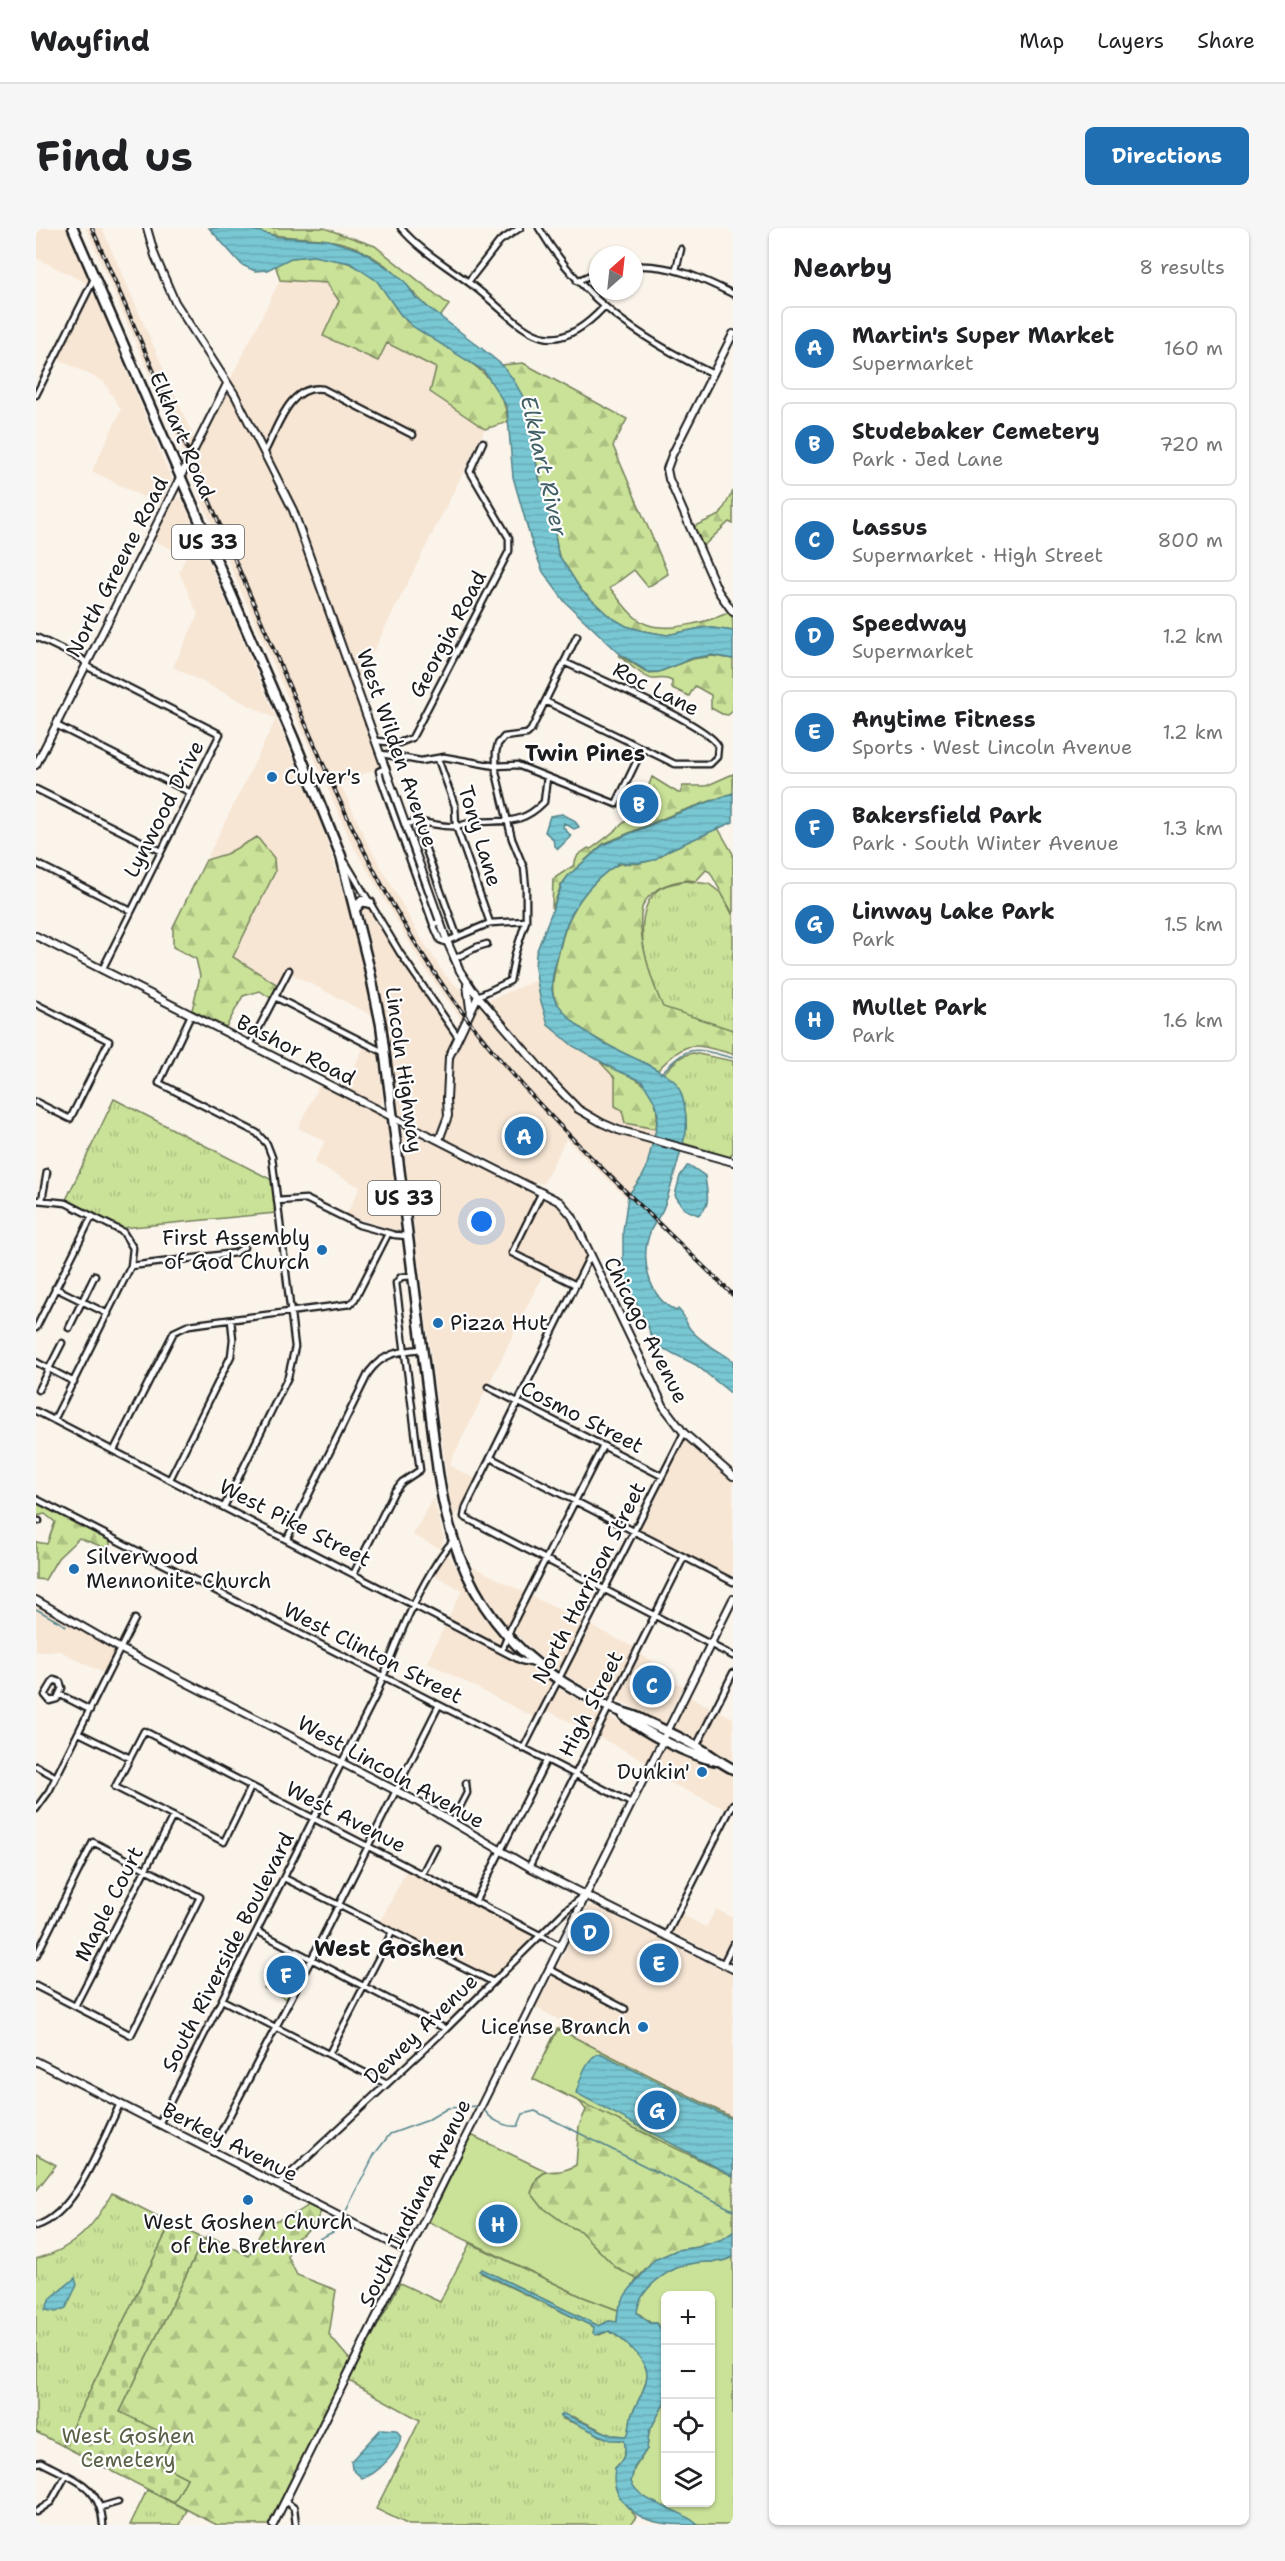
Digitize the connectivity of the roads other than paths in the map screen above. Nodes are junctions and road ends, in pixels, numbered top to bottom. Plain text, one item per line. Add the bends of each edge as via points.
1 (73, 228) edge
2 (147, 228) edge
3 (401, 228) edge
4 (520, 228) edge
5 (539, 228) edge
6 (681, 249) dead end
7 (643, 267) edge
8 (676, 270) junction
9 (589, 275) edge
10 (95, 278) junction
11 (577, 280) junction
12 (468, 282) junction
13 (733, 294) edge
14 (604, 307) junction
15 (733, 334) edge
16 (713, 374) junction
17 (227, 384) junction
18 (36, 394) edge
19 (413, 435) dead end
20 (483, 442) dead end
21 (265, 451) junction
22 (180, 476) junction
23 (733, 612) edge
24 (36, 636) edge
25 (577, 636) dead end
26 (564, 662) junction
27 (87, 665) junction
28 (545, 701) junction
29 (56, 725) junction
30 (377, 741) junction
31 (644, 748) junction
32 (382, 754) junction
33 (438, 759) junction
34 (36, 765) edge
35 (495, 766) junction
36 (387, 768) junction
37 (548, 777) junction
38 (36, 789) edge
39 (190, 793) junction
40 (416, 822) junction
41 (507, 822) junction
42 (406, 824) junction
43 (456, 826) junction
44 (410, 845) junction
45 (161, 851) junction
46 (340, 856) junction
47 (36, 863) edge
48 (370, 903) junction
49 (355, 909) junction
50 (131, 911) junction
51 (526, 921) junction
52 (441, 922) junction
53 (490, 923) junction
54 (433, 924) junction
55 (36, 936) edge
56 (456, 936) junction
57 (447, 941) junction
58 (487, 944) dead end
59 (454, 959) junction
60 (102, 970) junction
61 (289, 970) dead end
62 (465, 979) junction
63 (478, 996) junction
64 (275, 997) junction
65 (36, 1004) edge
66 (470, 1012) junction
67 (192, 1015) junction
68 (458, 1037) junction
69 (250, 1045) junction
70 (385, 1053) junction
71 (36, 1102) edge
72 (393, 1117) junction
73 (439, 1140) junction
74 (733, 1162) edge
75 (46, 1172) dead end
76 (542, 1192) junction
77 (39, 1200) edge
78 (277, 1201) junction
79 (92, 1216) junction
80 (388, 1234) junction
81 (408, 1236) junction
82 (244, 1247) dead end
83 (590, 1256) junction
84 (131, 1266) junction
85 (95, 1275) dead end
86 (414, 1276) junction
87 (576, 1286) junction
88 (55, 1288) junction
89 (82, 1301) junction
90 (291, 1312) junction
91 (108, 1314) junction
92 (231, 1320) junction
93 (36, 1328) edge
94 (69, 1328) dead end
95 (62, 1343) dead end
96 (422, 1349) junction
97 (405, 1351) junction
98 (36, 1362) edge
99 (49, 1369) junction
100 (74, 1382) junction
101 (488, 1387) dead end
102 (38, 1390) dead end
103 (518, 1402) junction
104 (36, 1411) edge
105 (54, 1420) junction
106 (684, 1432) junction
107 (603, 1446) junction
108 (114, 1450) junction
109 (491, 1458) junction
110 (662, 1476) junction
111 (733, 1476) edge
112 (170, 1479) junction
113 (36, 1499) edge
114 (575, 1501) junction
115 (224, 1507) junction
116 (634, 1531) junction
117 (287, 1539) junction
118 (452, 1542) junction
119 (684, 1557) junction
120 (545, 1560) junction
121 (354, 1573) junction
122 (733, 1582) edge
123 (604, 1590) junction
124 (733, 1599) edge
125 (36, 1600) edge
126 (415, 1605) junction
127 (654, 1616) junction
128 (135, 1619) dead end
129 (508, 1635) junction
130 (711, 1644) junction
131 (121, 1649) junction
132 (502, 1650) junction
133 (733, 1656) edge
134 (539, 1664) junction
135 (733, 1673) edge
136 (383, 1676) junction
137 (559, 1679) junction
138 (59, 1694) junction
139 (439, 1705) junction
140 (609, 1706) junction
141 (90, 1710) junction
142 (79, 1732) junction
143 (665, 1736) junction
144 (696, 1747) junction
145 (523, 1749) junction
146 (130, 1758) junction
147 (546, 1761) junction
148 (342, 1762) junction
149 (719, 1762) junction
150 (36, 1766) edge
151 (733, 1769) edge
152 (573, 1774) junction
153 (56, 1777) junction
154 (466, 1783) dead end
155 (251, 1787) junction
156 (396, 1790) junction
157 (631, 1803) junction
158 (733, 1804) edge
159 (36, 1809) edge
160 (173, 1816) junction
161 (313, 1819) junction
162 (453, 1822) junction
163 (368, 1847) junction
164 (436, 1847) dead end
165 (501, 1851) junction
166 (529, 1867) junction
167 (146, 1869) junction
168 (422, 1874) junction
169 (284, 1878) junction
170 (585, 1895) junction
171 (475, 1902) junction
172 (338, 1905) junction
173 (257, 1931) junction
174 (392, 1932) junction
175 (541, 1935) junction
176 (666, 1936) junction
177 (733, 1944) edge
178 (561, 1946) junction
179 (36, 1956) edge
180 (311, 1960) junction
181 (723, 1964) junction
182 (549, 1969) junction
183 (733, 1969) edge
184 (493, 1982) junction
185 (36, 1986) edge
186 (364, 1987) junction
187 (222, 2000) junction
188 (75, 2006) junction
189 (625, 2009) dead end
190 (276, 2027) junction
191 (446, 2028) junction
192 (329, 2054) junction
193 (36, 2061) edge
194 (387, 2084) junction
195 (120, 2104) junction
196 (159, 2124) junction
197 (211, 2151) junction
198 (278, 2185) junction
199 (36, 2226) edge
200 (409, 2252) junction
201 (36, 2463) edge
202 (66, 2475) junction
203 (285, 2501) junction
204 (118, 2502) dead end
205 (101, 2507) junction
206 (36, 2512) edge
207 (103, 2525) edge
208 (273, 2525) edge
209 (296, 2525) edge

1 - 10 highway, Elkhart Road / US 33
2 - 17 street, West Wilden Avenue via 175,302
3 - 12 street
4 - 12 street via 500,241
5 - 11 street
6 - 8 street
7 - 8 street
8 - 13 street
9 - 11 street
10 - 18 street
10 - 22 highway, Elkhart Road / US 33
11 - 14 street
12 - 14 street via 517,325 541,336 573,334
14 - 16 street via 647,340
15 - 16 street
16 - 23 street via 672,454 668,474 718,591
17 - 21 street, West Wilden Avenue
17 - 22 street, North Greene Road
19 - 21 street via 323,389 311,388 293,399
20 - 30 street, Georgia Road via 470,471 511,544 510,551 412,738 399,743
21 - 30 street, West Wilden Avenue via 302,531
22 - 27 street, North Greene Road
22 - 46 highway, Elkhart Road / US 33
24 - 27 street
25 - 26 street
26 - 28 street
26 - 31 street, Roc Lane via 685,721 710,736 718,746 717,757 705,765 679,765
27 - 29 street, North Greene Road
27 - 39 street, Lynwood Drive via 220,734
28 - 31 street
28 - 35 street via 529,733 507,735 500,740
29 - 34 street, North Greene Road
29 - 39 street
30 - 32 street, West Wilden Avenue
31 - 37 street via 616,804
32 - 33 street via 421,761
32 - 36 street, West Wilden Avenue
33 - 35 street
33 - 43 street, Tony Lane via 455,806
35 - 37 street via 518,765
35 - 41 street
36 - 42 street, West Wilden Avenue
36 - 44 street via 379,771
37 - 41 street via 542,804
38 - 45 street
39 - 45 street, Lynwood Drive
40 - 42 street
40 - 43 street
40 - 56 street
41 - 43 street
41 - 51 street via 524,868
42 - 44 street, West Wilden Avenue
43 - 53 street, Tony Lane
44 - 52 street, West Wilden Avenue
44 - 54 street
45 - 50 street, Lynwood Drive
46 - 48 street
46 - 49 highway, Lincoln Highway / US 33
47 - 50 street
48 - 49 highway via 362,901
48 - 68 street
49 - 70 highway, Lincoln Highway / US 33
50 - 60 street, Lynwood Drive
51 - 53 street
51 - 63 street via 510,981
52 - 54 street
52 - 57 street, West Wilden Avenue
53 - 56 street
54 - 57 street via 440,940
55 - 60 street, Bashor Road
56 - 57 street
57 - 59 street, West Wilden Avenue
58 - 59 street
59 - 62 street, West Wilden Avenue
60 - 67 street, Bashor Road
61 - 64 street
62 - 63 street, West Wilden Avenue
62 - 66 street
63 - 66 street
63 - 74 street, West Wilden Avenue via 578,1109 602,1124
64 - 69 street
64 - 70 street
65 - 71 street via 109,1041 70,1119
66 - 68 street
67 - 69 street, Bashor Road
67 - 78 street via 159,1083 257,1133 272,1157
68 - 73 street via 448,1063 448,1116
69 - 72 street, Bashor Road
70 - 72 highway, Lincoln Highway / US 33
72 - 73 street, Bashor Road
72 - 81 highway, Lincoln Highway / US 33
73 - 76 street, Bashor Road
75 - 77 street
76 - 83 street, Chicago Avenue via 570,1211
76 - 87 street via 512,1253
77 - 79 street via 66,1203
78 - 80 street via 306,1199 351,1222
78 - 90 street
79 - 84 street via 127,1236 133,1248
79 - 88 street
80 - 81 street
80 - 90 street via 350,1304
81 - 86 highway, Lincoln Highway / US 33
82 - 84 street via 235,1253
83 - 87 street
83 - 106 street, Chicago Avenue via 664,1407
84 - 91 street
85 - 89 street
86 - 96 highway, Lincoln Highway / US 33
86 - 97 street via 401,1277 396,1283
87 - 103 street
88 - 89 street
88 - 93 street
89 - 91 street
89 - 94 street
90 - 92 street
90 - 115 street via 295,1347 292,1367
91 - 100 street
92 - 108 street via 189,1325 174,1332
92 - 112 street via 233,1339 227,1365
95 - 99 street
96 - 97 street
96 - 118 highway, Lincoln Highway / US 33 via 443,1504
97 - 117 street via 382,1358 369,1372
97 - 121 street via 420,1470 396,1490
98 - 99 street
99 - 100 street
99 - 102 street
100 - 105 street
101 - 103 street, Cosmo Street
103 - 107 street, Cosmo Street
103 - 109 street
104 - 105 street, West Pike Street
105 - 108 street, West Pike Street
106 - 110 street, North Harrison Street
106 - 111 street, Chicago Avenue
107 - 110 street, Cosmo Street
107 - 114 street
108 - 112 street, West Pike Street
109 - 114 street
109 - 120 street via 466,1507 466,1520
110 - 116 street, North Harrison Street
112 - 115 street, West Pike Street
113 - 136 street, West Clinton Street
114 - 116 street
114 - 120 street
115 - 117 street, West Pike Street
116 - 119 street
116 - 123 street, North Harrison Street
117 - 121 street, West Pike Street
118 - 126 street, South Riverside Boulevard via 438,1559
118 - 129 highway, US 33 via 476,1592
119 - 122 street
119 - 127 street, High Street
120 - 123 street
120 - 129 street
121 - 126 street, West Pike Street
123 - 127 street
123 - 137 street, North Harrison Street
124 - 130 street, South Indiana Avenue
125 - 131 street, West Lincoln Avenue
126 - 132 street, West Pike Street
126 - 136 street, South Riverside Boulevard
127 - 130 street
127 - 140 street, High Street
128 - 131 street
129 - 132 street
129 - 134 highway, US 33
130 - 133 street
130 - 143 street, South Indiana Avenue
131 - 141 street
131 - 148 street, West Lincoln Avenue
132 - 134 street, West Pike Street via 522,1661
134 - 137 highway, US 33
135 - 144 street
136 - 139 street, West Clinton Street
136 - 148 street, South Riverside Boulevard
137 - 140 highway, US 33
137 - 145 street, North Harrison Street
138 - 138 street via 61,1684 54,1680 46,1699 52,1701
138 - 141 street
139 - 145 street, West Clinton Street
139 - 156 street
140 - 143 highway, US 33 via 638,1717
140 - 152 street, High Street
141 - 142 street
142 - 146 street
142 - 153 street
143 - 144 highway, US 33
143 - 149 highway via 703,1759
143 - 157 street, South Indiana Avenue
144 - 149 highway, US 33
145 - 147 street, West Clinton Street
146 - 155 street, West Avenue via 144,1731
146 - 160 street, West Avenue via 115,1787
147 - 152 street, West Clinton Street
147 - 165 street
148 - 156 street, West Lincoln Avenue
148 - 161 street, South Riverside Boulevard
149 - 151 highway, US 33
150 - 153 street
152 - 157 street, West Clinton Street
152 - 166 street, High Street
153 - 159 street
154 - 162 street via 467,1793
155 - 160 street via 224,1842
155 - 161 street, West Avenue
156 - 162 street, West Lincoln Avenue
156 - 163 street
157 - 170 street, South Indiana Avenue
158 - 176 street
160 - 167 street, Maple Court
161 - 163 street, West Avenue
161 - 169 street, South Riverside Boulevard
162 - 165 street, West Lincoln Avenue
163 - 168 street, West Avenue
163 - 172 street
164 - 168 street
165 - 166 street, West Lincoln Avenue
165 - 171 street
166 - 170 street, West Lincoln Avenue
167 - 179 street via 93,1842
167 - 188 street, Maple Court
167 - 188 street via 200,1897 131,2035
168 - 171 street, West Avenue
169 - 172 street
169 - 173 street, South Riverside Boulevard
170 - 175 street, Dewey Avenue
170 - 176 street, West Lincoln Avenue
170 - 178 street, South Indiana Avenue
171 - 175 street, West Avenue
172 - 174 street
172 - 180 street
173 - 180 street
173 - 187 street, South Riverside Boulevard
174 - 184 street
174 - 186 street
175 - 178 street, West Avenue
175 - 184 street, Dewey Avenue
176 - 181 street, West Lincoln Avenue
177 - 181 street
178 - 182 street, South Indiana Avenue
180 - 186 street
180 - 190 street
181 - 183 street, West Lincoln Avenue
182 - 189 street
182 - 200 street, South Indiana Avenue
184 - 191 street, Dewey Avenue
185 - 188 street
186 - 191 street
186 - 192 street
187 - 190 street
187 - 196 street, South Riverside Boulevard
190 - 192 street
190 - 197 street
191 - 194 street, Dewey Avenue
192 - 194 street
193 - 195 street, Berkey Avenue
194 - 198 street, Dewey Avenue
195 - 196 street, Berkey Avenue
195 - 199 street via 70,2202 51,2220
196 - 197 street, Berkey Avenue
197 - 198 street, Berkey Avenue
198 - 200 street, Berkey Avenue
200 - 203 street, South Indiana Avenue
201 - 202 street
202 - 205 street via 90,2488
202 - 206 street via 51,2502
203 - 208 street, South Indiana Avenue
203 - 209 street via 294,2508
204 - 205 street
205 - 207 street

